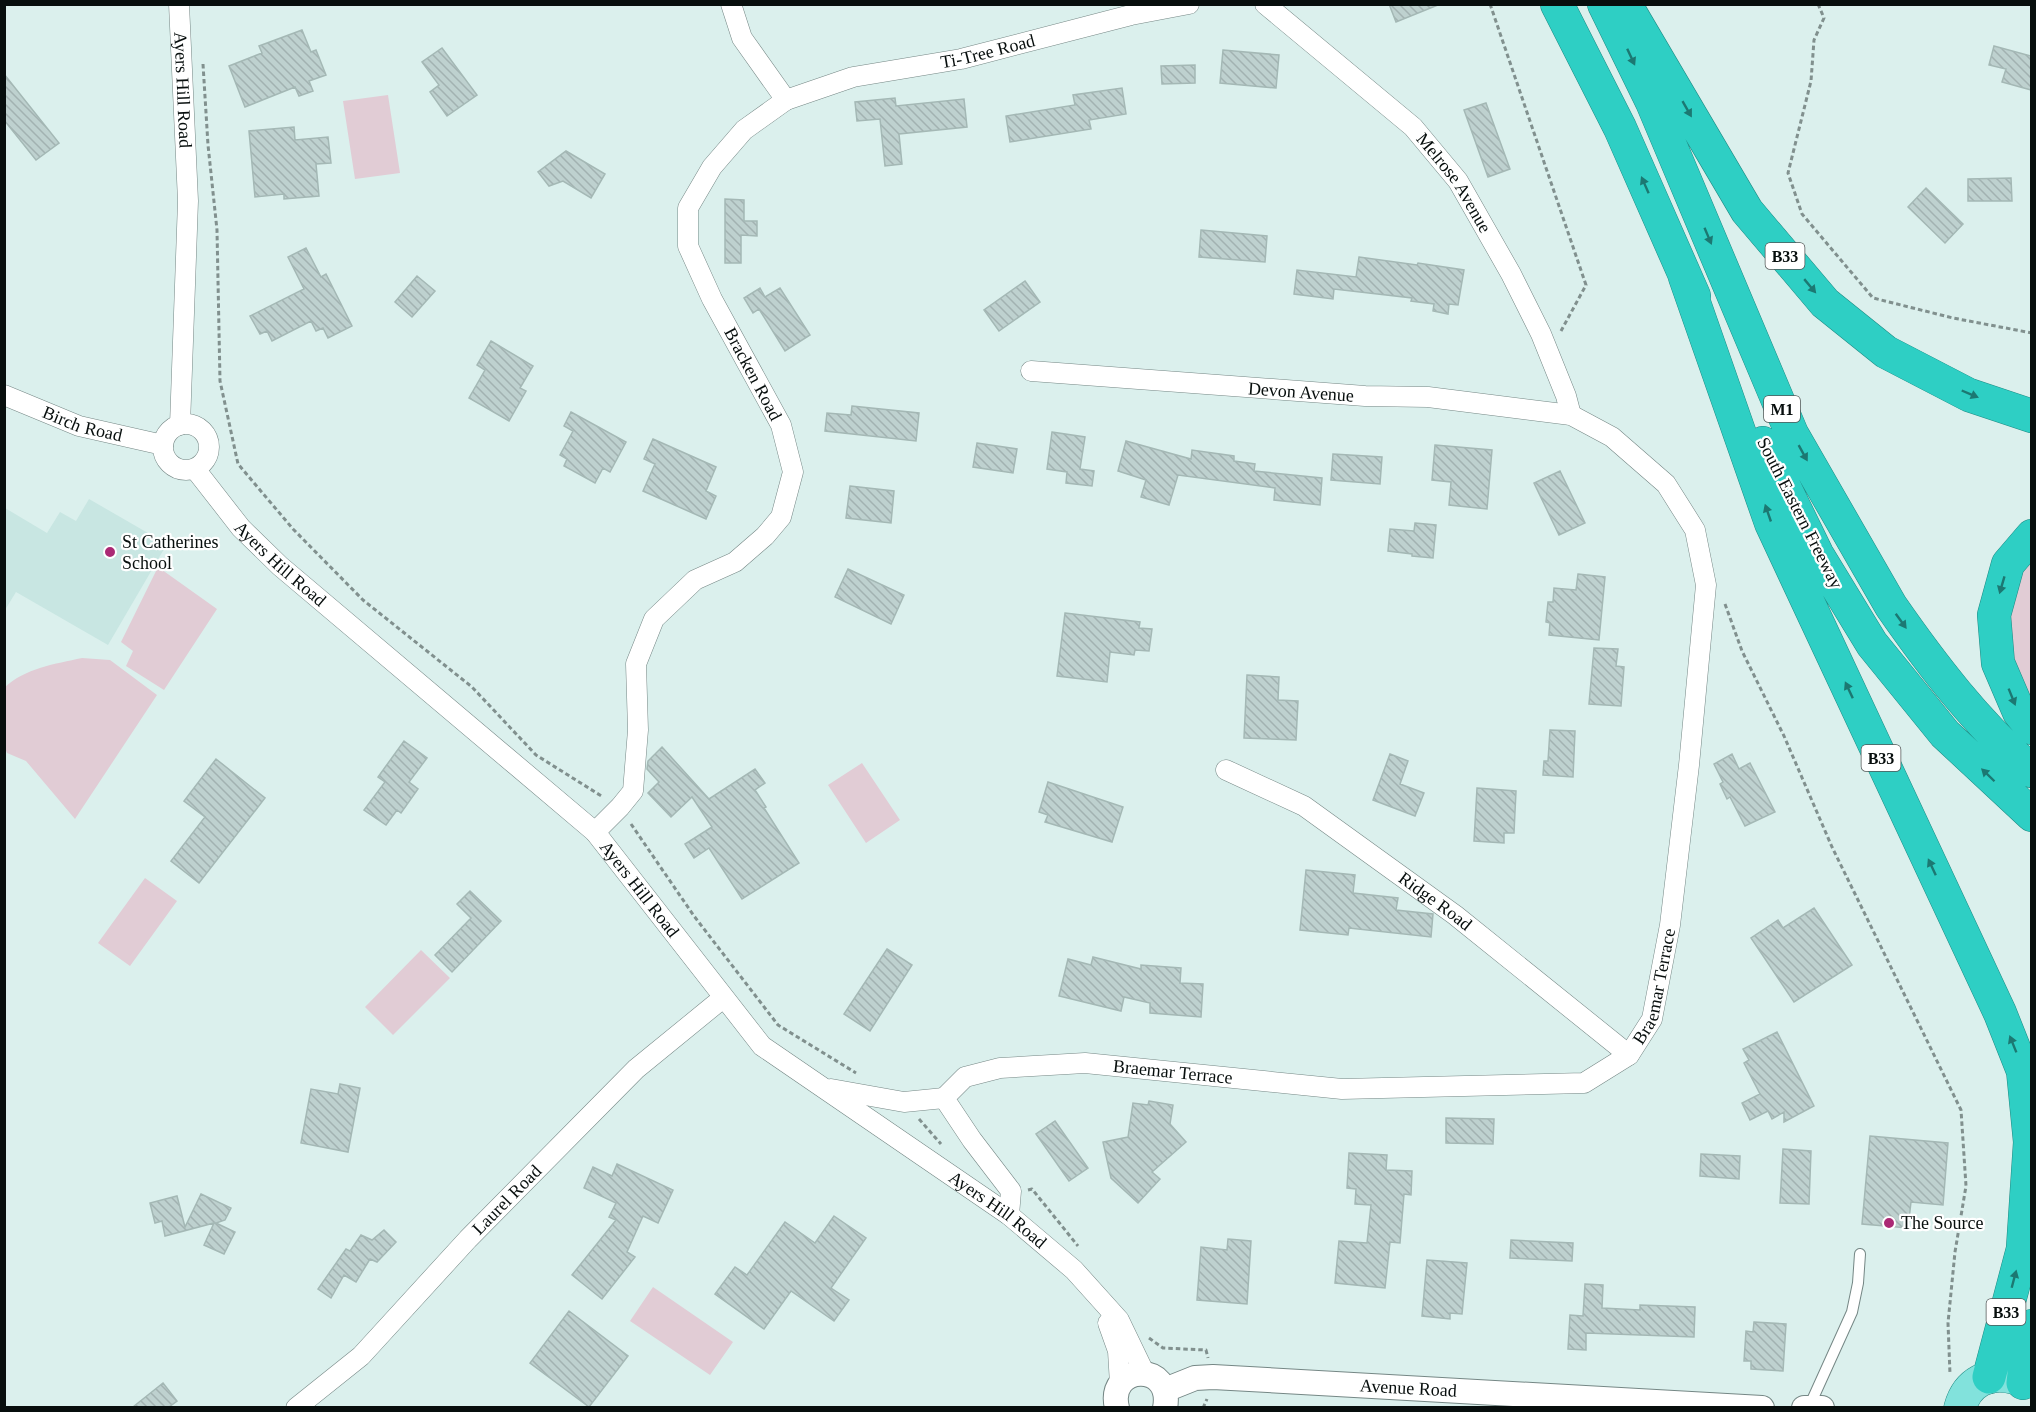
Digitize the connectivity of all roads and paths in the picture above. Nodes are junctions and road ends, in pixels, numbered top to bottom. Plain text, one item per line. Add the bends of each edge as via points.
1 (179, 4) edge
2 (731, 4) edge
3 (1190, 4) edge
4 (1265, 4) edge
5 (1490, 4) edge
6 (1557, 4) edge
7 (1604, 4) edge
8 (1626, 4) edge
9 (1818, 4) edge
10 (202, 63) dead end
11 (786, 100) junction
12 (1685, 277) junction
13 (2031, 333) edge
14 (1558, 336) dead end
15 (1031, 371) dead end
16 (4, 395) edge
17 (1570, 415) junction
18 (2031, 416) edge
19 (180, 425) junction
20 (163, 445) junction
21 (195, 469) junction
22 (2031, 536) edge
23 (1724, 602) dead end
24 (2031, 728) edge
25 (1226, 770) dead end
26 (2031, 771) edge
27 (620, 807) junction
28 (2031, 815) edge
29 (595, 832) junction
30 (723, 998) junction
31 (1629, 1055) junction
32 (860, 1076) dead end
33 (823, 1088) junction
34 (944, 1098) junction
35 (904, 1102) junction
36 (948, 1152) dead end
37 (1011, 1191) junction
38 (1009, 1215) junction
39 (2027, 1233) edge
40 (1080, 1249) dead end
41 (1860, 1254) dead end
42 (1095, 1293) junction
43 (2031, 1326) edge
44 (1145, 1335) dead end
45 (1145, 1374) junction
46 (1214, 1377) junction
47 (1989, 1377) junction
48 (1120, 1384) junction
49 (2027, 1386) edge
50 (1955, 1395) edge
51 (1165, 1399) edge
52 (1645, 1405) edge
53 (296, 1407) edge
54 (1117, 1407) edge
55 (1733, 1407) edge
56 (1762, 1407) edge
57 (1806, 1407) edge
58 (1822, 1407) edge

1 - 19 street, Ayers Hill Road via 188,201
2 - 11 street via 742,38
3 - 11 street, Ti-Tree Road via 961,58 853,77
4 - 17 street, Melrose Avenue via 1413,127 1458,181 1541,334
5 - 14 path via 1586,285
12 -> 6 highway, South Eastern Freeway / M1 via 1620,128
7 -> 26 highway, South Eastern Freeway / M1 via 1652,102 1792,434 1904,625 1962,700
8 -> 18 highway, B33 via 1747,211 1825,303 1886,351 1970,395
9 - 13 path via 1824,18 1814,40 1811,81 1788,173 1802,214 1873,298
10 - 27 path via 217,230 220,381 238,464 293,529 363,600 472,687 536,755
11 - 27 street, Bracken Road via 744,130 712,167 688,208 688,246 712,299 782,425 793,472 781,517 765,536 735,562 695,580 654,619 636,664 638,730 633,791
28 -> 12 highway, South Eastern Freeway / M1 via 1945,734 1872,644 1817,554
39 -> 12 highway, B33 via 2030,1142 2023,1071 2000,1012 1775,532
15 - 17 street, Devon Avenue via 1365,396 1428,397
16 - 20 street, Birch Road via 79,426
17 - 31 street, Braemar Terrace via 1612,437 1666,484 1695,530 1706,585 1670,925 1652,1019
19 - 20 street via 169,432
19 - 21 street via 196,426 207,437 209,452
20 - 21 street via 172,466 179,470
21 - 29 street, Ayers Hill Road via 241,528 280,566
22 -> 24 highway via 2008,564 1994,615 1998,663 2019,712
23 - 50 path via 1742,651 1832,847 1961,1110 1966,1186 1948,1323
25 - 31 street, Ridge Road via 1305,806 1455,915
27 - 29 street, Bracken Road
27 - 32 path via 694,916 778,1025
29 - 30 street, Ayers Hill Road
30 - 33 street, Ayers Hill Road via 762,1046
30 - 53 street, Laurel Road via 636,1069 468,1239 361,1356
31 - 34 street, Braemar Terrace via 1584,1083 1342,1089 1085,1063 1000,1068 965,1077
33 - 35 street
33 - 38 street, Ayers Hill Road
34 - 35 street
34 - 37 street
35 - 36 path
37 - 38 street
37 - 40 path via 1032,1189
38 - 42 street, Ayers Hill Road
47 -> 39 highway, B33
41 - 57 lane via 1852,1312
42 - 45 street, Ayers Hill Road via 1119,1320
42 - 48 street, Ayers Hill Road via 1118,1350
43 - 49 highway, B33
44 - 46 path via 1163,1348 1206,1350
45 - 48 street via 1127,1377
45 - 51 street via 1161,1382
46 - 51 street, Avenue Road via 1195,1378
46 - 52 street, Avenue Road
47 - 49 main road via 2007,1376
47 - 50 main road via 1978,1381 1962,1399
48 - 54 street
52 - 55 street, Avenue Road
55 - 56 street, Avenue Road
57 - 58 street

